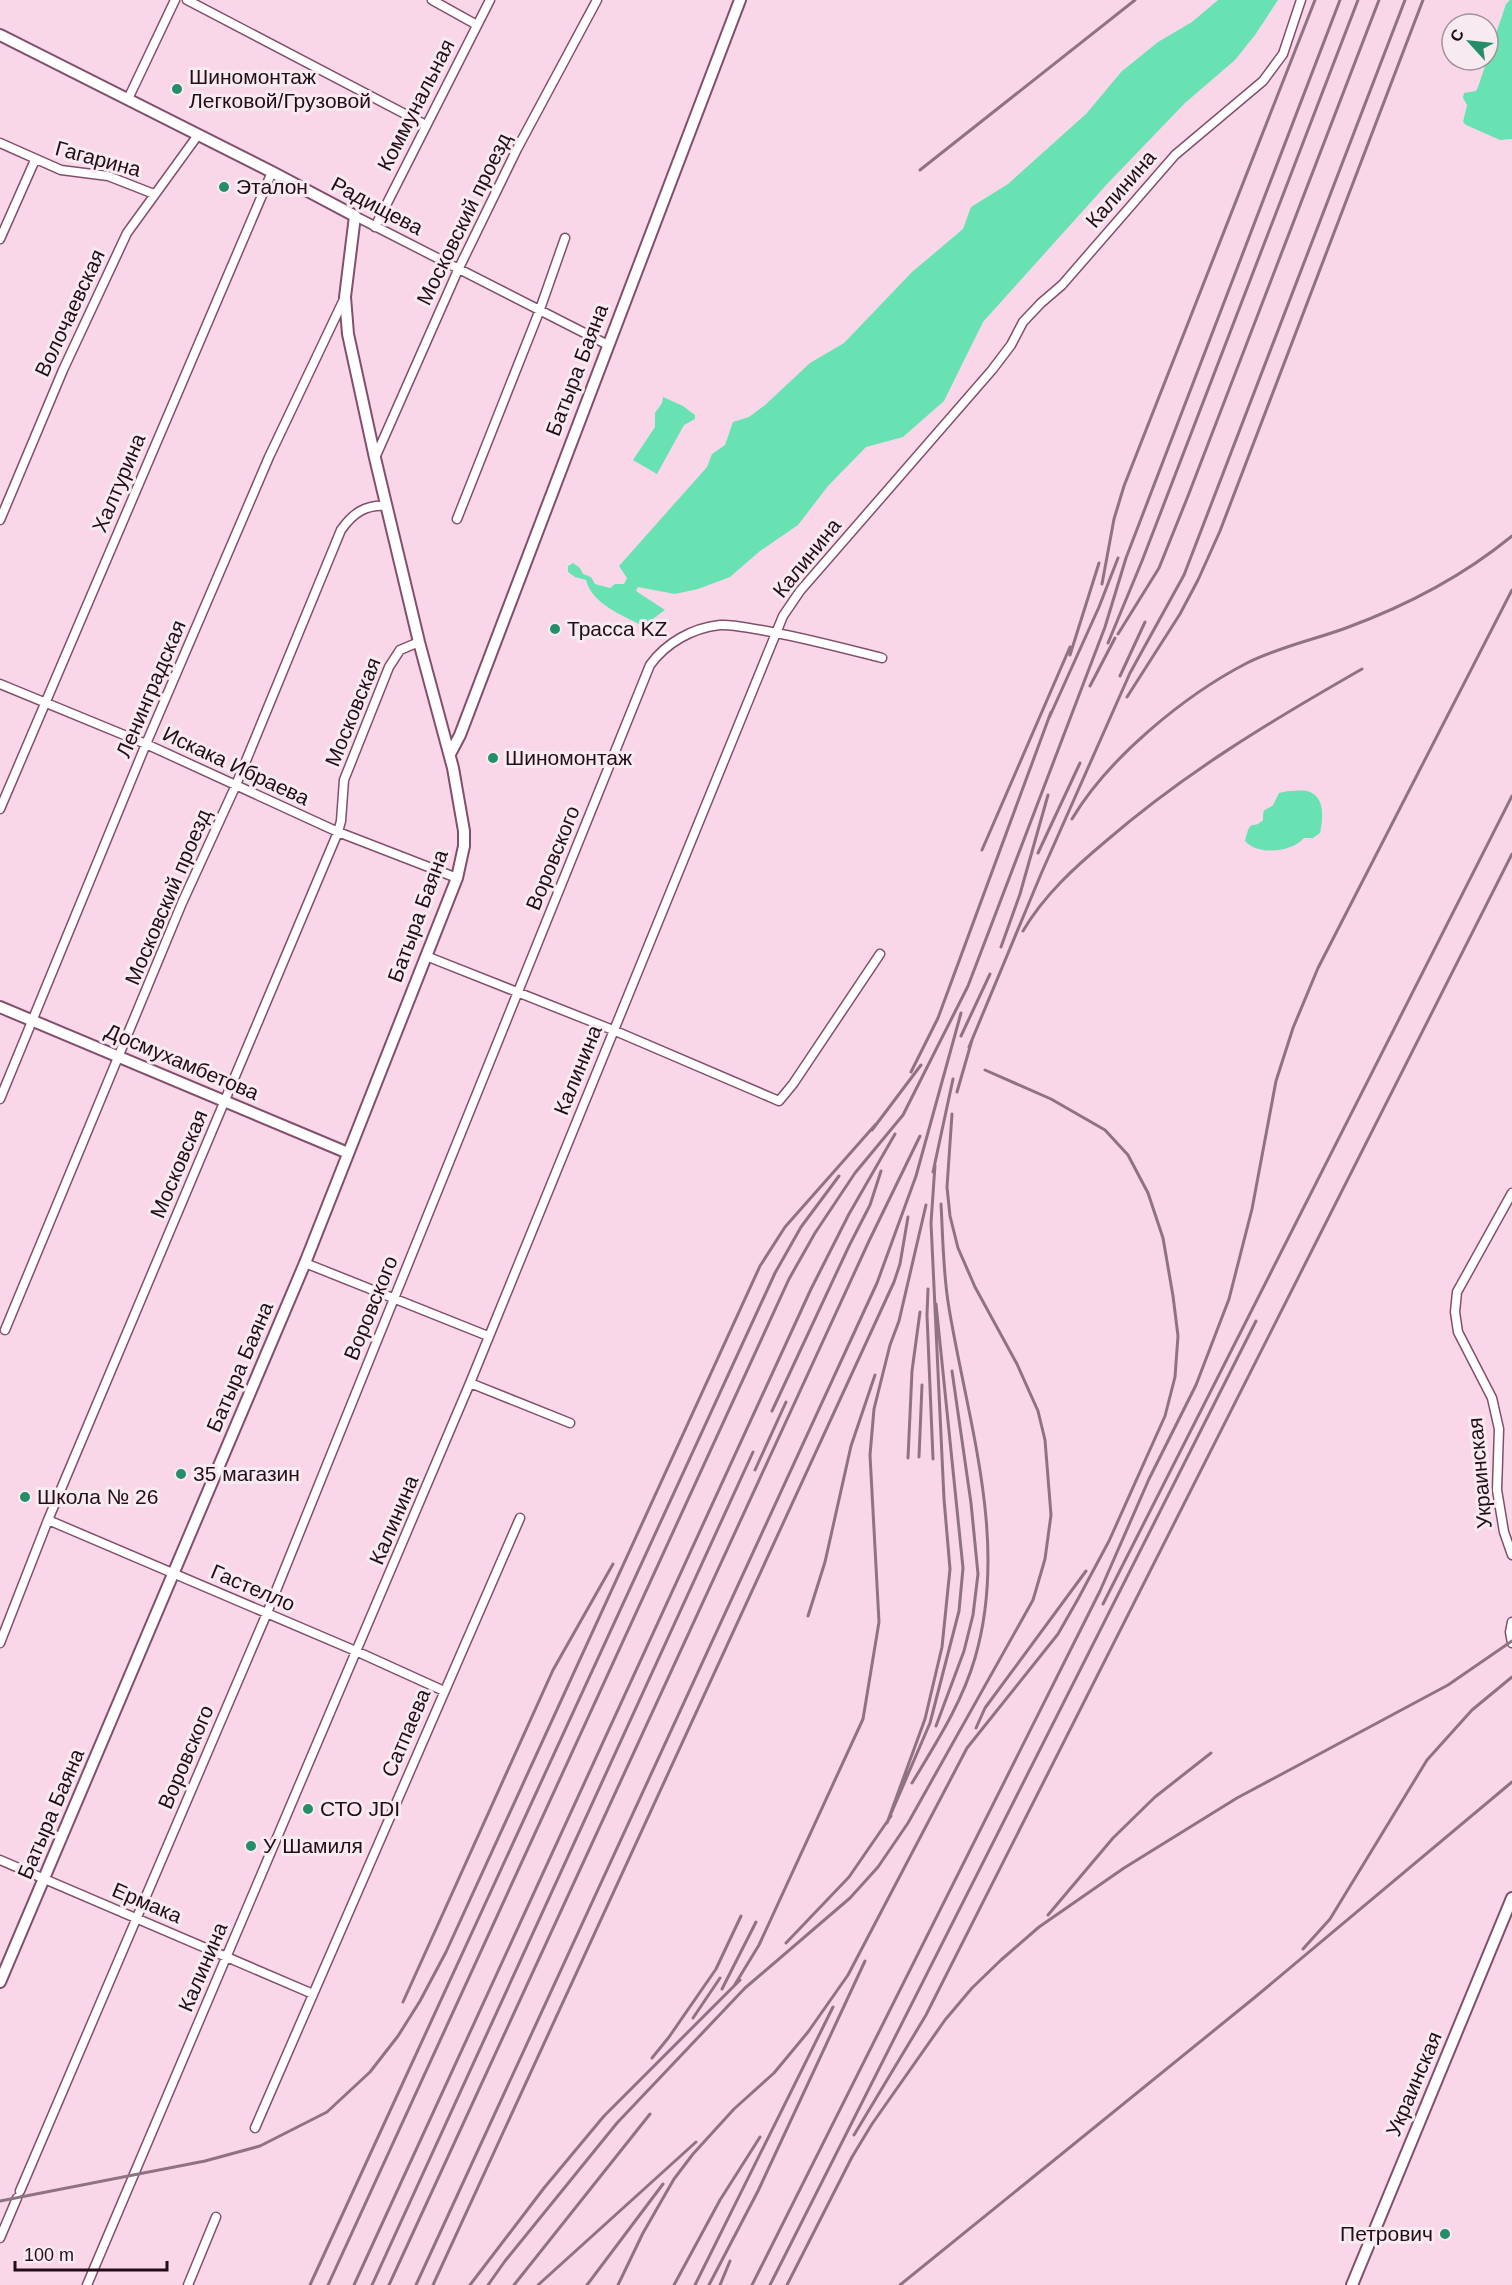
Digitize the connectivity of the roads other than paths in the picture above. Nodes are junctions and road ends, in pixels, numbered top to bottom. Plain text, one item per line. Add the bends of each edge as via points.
1 (176, 0) edge
2 (188, 0) edge
3 (432, 0) edge
4 (490, 0) edge
5 (597, 0) edge
6 (740, 0) edge
7 (1301, 0) edge
8 (477, 25) junction
9 (0, 35) edge
10 (128, 99) junction
11 (426, 125) junction
12 (198, 135) junction
13 (0, 143) edge
14 (35, 160) junction
15 (272, 172) junction
16 (154, 194) junction
17 (355, 216) junction
18 (375, 226) junction
19 (564, 238) dead end
20 (0, 239) edge
21 (458, 270) junction
22 (345, 297) junction
23 (539, 312) junction
24 (608, 345) junction
25 (375, 458) junction
26 (387, 506) junction
27 (457, 519) dead end
28 (0, 520) edge
29 (776, 633) junction
30 (419, 642) junction
31 (882, 658) dead end
32 (0, 684) edge
33 (44, 703) junction
34 (146, 744) junction
35 (450, 754) junction
36 (236, 785) junction
37 (0, 809) edge
38 (338, 832) junction
39 (458, 878) junction
40 (880, 954) dead end
41 (426, 956) junction
42 (518, 992) junction
43 (0, 1007) edge
44 (33, 1021) junction
45 (614, 1030) junction
46 (119, 1057) junction
47 (0, 1099) edge
48 (225, 1101) junction
49 (348, 1153) junction
50 (1512, 1193) edge
51 (305, 1263) junction
52 (394, 1299) junction
53 (5, 1330) dead end
54 (488, 1336) junction
55 (470, 1383) junction
56 (570, 1423) dead end
57 (520, 1518) dead end
58 (48, 1520) junction
59 (1512, 1556) edge
60 (174, 1575) junction
61 (267, 1613) junction
62 (1512, 1622) edge
63 (0, 1643) edge
64 (1512, 1643) edge
65 (358, 1652) junction
66 (444, 1691) junction
67 (0, 1860) edge
68 (44, 1879) junction
69 (1512, 1898) edge
70 (136, 1918) junction
71 (227, 1957) junction
72 (0, 1982) edge
73 (313, 1994) junction
74 (255, 2128) dead end
75 (216, 2217) dead end
76 (0, 2238) edge
77 (87, 2285) edge
78 (188, 2285) edge
79 (1352, 2285) edge

1 - 10 street
2 - 11 street
3 - 8 street
4 - 8 street, Коммунальная
5 - 21 street, Московский проезд
6 - 24 street, Батыра Баяна
7 - 29 street, Калинина via 1283,54 1263,81 1175,155 1062,285 1023,322 992,370 800,591
8 - 11 street, Коммунальная
9 - 10 street, Радищева
10 - 12 street, Радищева
11 - 18 street, Коммунальная
12 - 15 street, Радищева
12 - 16 street, Волочаевская
13 - 14 street, Гагарина
14 - 16 street, Гагарина via 61,170 122,180
14 - 20 street
15 - 17 street, Радищева
15 - 33 street, Халтурина
16 - 28 street, Волочаевская via 127,233 63,370
17 - 18 street, Радищева
17 - 22 street, Батыра Баяна
18 - 21 street, Радищева
19 - 23 street
21 - 23 street, Радищева
21 - 25 street, Московский проезд
22 - 25 street, Батыра Баяна via 348,334
22 - 34 street, Ленинградская via 269,457
23 - 24 street, Радищева
23 - 27 street
24 - 35 street, Батыра Баяна
25 - 26 street, Батыра Баяна
26 - 30 street, Батыра Баяна
26 - 36 street, Московский проезд via 376,505 354,514 341,530
29 - 31 street, Воровского
29 - 42 street, Воровского via 718,625 668,645 650,665
29 - 45 street, Калинина
30 - 35 street, Батыра Баяна
30 - 38 street, Московская via 400,650 389,668 344,780
32 - 33 street, Искака Ибраева
33 - 34 street, Искака Ибраева
33 - 37 street, Халтурина
34 - 36 street, Искака Ибраева
34 - 44 street, Ленинградская
35 - 39 street, Батыра Баяна via 464,831
36 - 38 street, Искака Ибраева
36 - 46 street, Московский проезд
38 - 39 street, Искака Ибраева
38 - 48 street, Московская
39 - 41 street, Батыра Баяна
40 - 45 street via 779,1101
41 - 42 street
41 - 49 street, Батыра Баяна
42 - 45 street
42 - 52 street, Воровского
43 - 44 street, Досмухамбетова
44 - 46 street, Досмухамбетова
44 - 47 street, Ленинградская
45 - 54 street, Калинина
46 - 48 street, Досмухамбетова
46 - 53 street, Московский проезд
48 - 49 street, Досмухамбетова
48 - 58 street, Московская
49 - 51 street, Батыра Баяна
50 - 59 street, Украинская via 1457,1292 1455,1312 1458,1332 1492,1398 1499,1430 1497,1490
51 - 52 street
51 - 60 street, Батыра Баяна
52 - 54 street
52 - 61 street, Воровского
54 - 55 street, Калинина
55 - 56 street
55 - 65 street, Калинина
57 - 66 street, Сатпаева
58 - 60 street, Гастелло
58 - 63 street, Московская
60 - 61 street, Гастелло
60 - 68 street, Батыра Баяна
61 - 65 street, Гастелло
61 - 70 street, Воровского
62 - 64 street
65 - 66 street, Гастелло
65 - 71 street, Калинина
66 - 73 street, Сатпаева
67 - 68 street, Ермака
68 - 70 street, Ермака
68 - 72 street, Батыра Баяна
69 - 79 street, Украинская
70 - 71 street, Ермака
70 - 76 street, Воровского
71 - 73 street, Ермака
71 - 77 street, Калинина
73 - 74 street, Сатпаева
75 - 78 street

